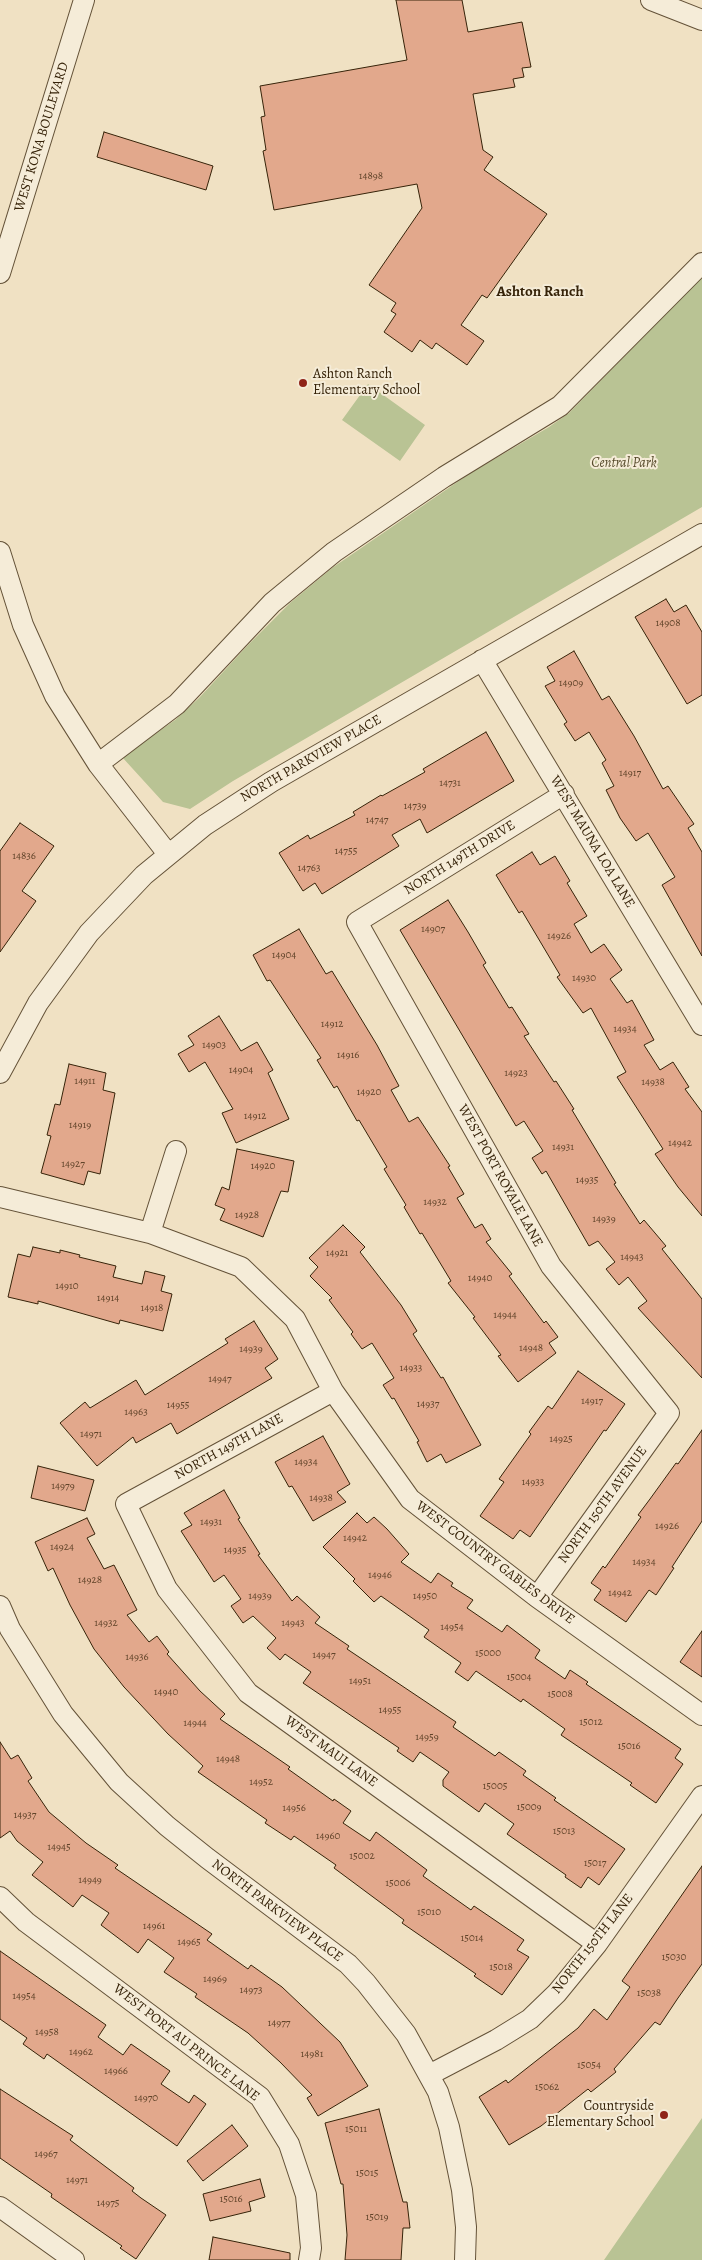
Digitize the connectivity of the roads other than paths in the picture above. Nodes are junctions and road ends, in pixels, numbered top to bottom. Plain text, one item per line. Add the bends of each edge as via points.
1 (84, 0) edge
2 (651, 0) edge
3 (702, 20) edge
4 (702, 263) edge
5 (0, 273) edge
6 (700, 539) edge
7 (1, 561) edge
8 (482, 660) junction
9 (98, 764) junction
10 (564, 794) junction
11 (168, 854) junction
12 (356, 922) joint
13 (702, 1025) edge
14 (0, 1073) edge
15 (176, 1150) dead end
16 (0, 1197) edge
17 (150, 1233) junction
18 (332, 1390) junction
19 (669, 1414) joint
20 (126, 1504) joint
21 (537, 1597) junction
22 (0, 1606) edge
23 (702, 1715) edge
24 (702, 1796) edge
25 (0, 1898) edge
26 (597, 1944) junction
27 (429, 2075) junction
28 (0, 2207) edge
29 (74, 2260) edge
30 (309, 2260) edge
31 (465, 2260) edge

1 - 5 street, WEST KONA BOULEVARD
2 - 3 street
4 - 9 street via 560,406 444,477 334,552 272,604 177,704
6 - 8 street, NORTH PARKVIEW PLACE
7 - 9 street via 38,663 63,710
8 - 10 street, WEST MAUNA LOA LANE
8 - 11 street, NORTH PARKVIEW PLACE via 248,796
9 - 11 street
10 - 12 street, NORTH 149TH DRIVE
10 - 13 street, WEST MAUNA LOA LANE
11 - 14 street, NORTH PARKVIEW PLACE via 124,894 71,955 38,1003
12 - 19 street, WEST PORT ROYALE LANE via 551,1266
15 - 17 street
16 - 17 street, WEST COUNTRY GABLES DRIVE
17 - 18 street, WEST COUNTRY GABLES DRIVE via 241,1267 296,1319
18 - 20 street, NORTH 149TH LANE
18 - 21 street, WEST COUNTRY GABLES DRIVE via 410,1499
19 - 21 street, NORTH 150TH AVENUE
20 - 26 street, WEST MAUI LANE via 167,1589 248,1693
21 - 23 street, WEST COUNTRY GABLES DRIVE
22 - 27 street, NORTH PARKVIEW PLACE via 10,1629 63,1714 119,1782 200,1853 348,1964 406,2034
24 - 26 street, NORTH 150TH LANE
25 - 30 street, WEST PORT AU PRINCE LANE via 26,1922 260,2097 289,2144 306,2195 311,2248
26 - 27 street, NORTH 150TH LANE via 530,2019
27 - 31 street, NORTH PARKVIEW PLACE via 449,2127 462,2190
28 - 29 street

